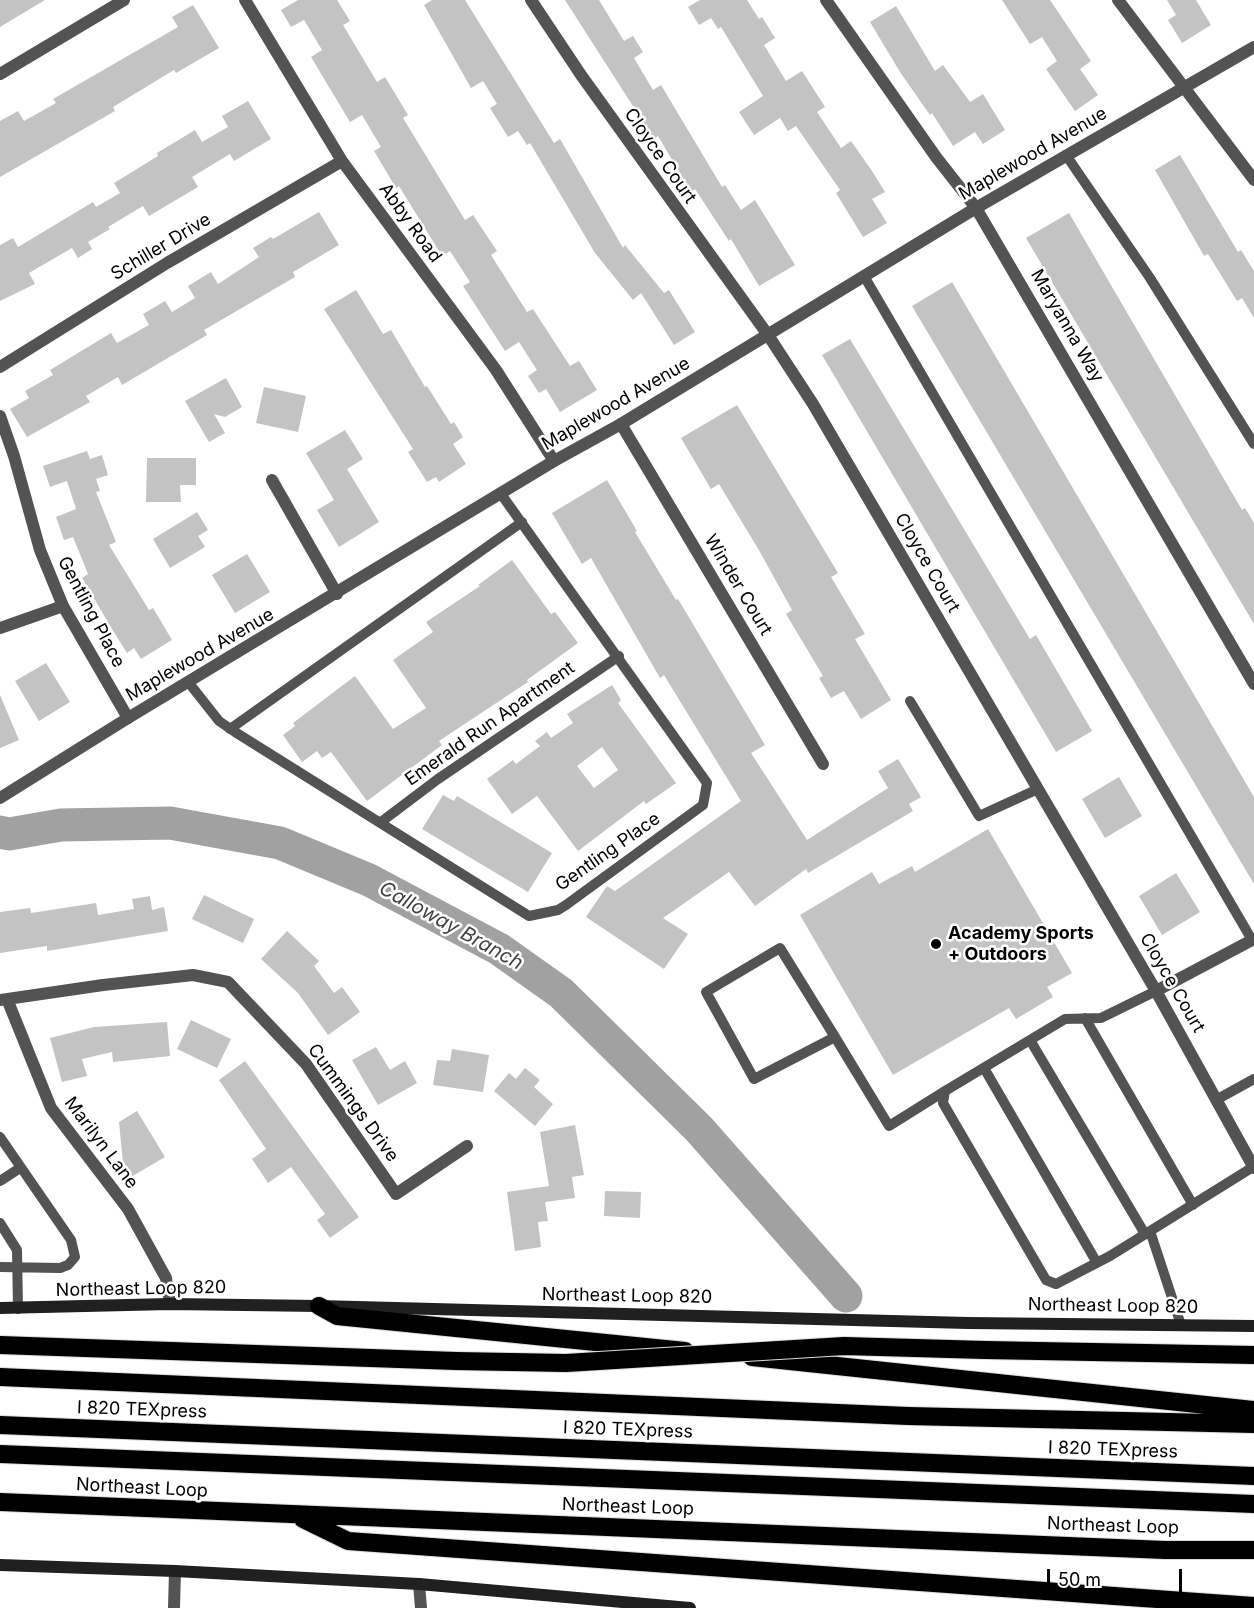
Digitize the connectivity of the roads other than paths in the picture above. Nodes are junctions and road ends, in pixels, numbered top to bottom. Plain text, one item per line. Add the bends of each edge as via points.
1 (124, 0) edge
2 (245, 0) edge
3 (531, 0) edge
4 (826, 0) edge
5 (1118, 0) edge
6 (1254, 47) edge
7 (0, 74) edge
8 (1184, 86) junction
9 (1066, 155) junction
10 (342, 161) junction
11 (1254, 180) edge
12 (976, 208) junction
13 (864, 276) junction
14 (768, 335) junction
15 (0, 367) edge
16 (0, 416) edge
17 (621, 424) junction
18 (1254, 444) edge
19 (554, 461) junction
20 (272, 480) dead end
21 (501, 494) junction
22 (522, 522) junction
23 (337, 594) junction
24 (63, 606) junction
25 (0, 628) edge
26 (619, 656) junction
27 (189, 683) junction
28 (1254, 684) edge
29 (910, 701) dead end
30 (128, 718) junction
31 (230, 729) junction
32 (823, 764) dead end
33 (1038, 789) junction
34 (0, 798) edge
35 (381, 822) junction
36 (1253, 940) edge
37 (1156, 991) junction
38 (3, 1000) edge
39 (1084, 1018) junction
40 (835, 1037) junction
41 (1030, 1040) junction
42 (984, 1068) junction
43 (1254, 1079) edge
44 (945, 1091) junction
45 (1216, 1100) junction
46 (0, 1137) edge
47 (466, 1146) dead end
48 (20, 1168) junction
49 (1254, 1168) edge
50 (0, 1181) edge
51 (1192, 1205) junction
52 (0, 1223) edge
53 (1148, 1233) junction
54 (1097, 1263) junction
55 (0, 1267) edge
56 (20, 1268) junction
57 (170, 1304) junction
58 (319, 1306) junction
59 (0, 1308) edge
60 (18, 1309) junction
61 (1181, 1325) junction
62 (1254, 1326) edge
63 (0, 1346) edge
64 (1254, 1355) edge
65 (0, 1377) edge
66 (1254, 1410) edge
67 (1254, 1424) edge
68 (0, 1425) edge
69 (0, 1454) edge
70 (1254, 1476) edge
71 (0, 1502) edge
72 (1254, 1504) edge
73 (296, 1516) junction
74 (1254, 1550) edge
75 (0, 1565) edge
76 (175, 1570) junction
77 (419, 1584) junction
78 (1254, 1606) edge
79 (174, 1608) edge
80 (421, 1608) edge
81 (690, 1608) edge

1 - 7 street
2 - 10 street, Abby Road
3 - 14 street, Cloyce Court via 580,75
4 - 12 street, Maryanna Way
5 - 8 street
6 - 8 street, Maplewood Avenue
8 - 9 street, Maplewood Avenue
8 - 11 street
9 - 12 street, Maplewood Avenue
9 - 18 lane via 1150,278
10 - 15 street, Schiller Drive
10 - 19 street, Abby Road via 496,370
12 - 13 street, Maplewood Avenue
12 - 28 street, Maryanna Way
13 - 14 street, Maplewood Avenue
13 - 36 lane
14 - 17 street, Maplewood Avenue
14 - 33 street, Cloyce Court via 813,404
16 - 24 street, Gentling Place via 40,550
17 - 19 street, Maplewood Avenue
17 - 32 street, Winder Court
19 - 21 street, Maplewood Avenue
20 - 23 street
21 - 22 lane, Gentling Place
21 - 23 street, Maplewood Avenue
22 - 26 lane, Gentling Place
22 - 31 lane
23 - 27 street, Maplewood Avenue
24 - 25 street
24 - 30 street, Gentling Place
26 - 35 lane, Emerald Run Apartment
26 - 35 lane, Gentling Place via 707,783 706,796 703,805 686,819 566,905 529,916
27 - 30 street, Maplewood Avenue
27 - 31 lane, Gentling Place
29 - 33 lane via 979,816
30 - 34 street, Maplewood Avenue
31 - 35 lane, Gentling Place
33 - 37 street, Cloyce Court
36 - 37 street
37 - 39 lane via 1109,1015
37 - 45 street, Cloyce Court
38 - 47 street, Cummings Drive via 193,975 228,982 306,1064 396,1194
38 - 57 street, Marilyn Lane via 51,1108 139,1228 166,1278
39 - 41 lane via 1065,1019
39 - 51 lane
40 - 40 lane via 780,948 706,992 754,1079
40 - 44 lane via 889,1126
41 - 42 lane
41 - 53 lane
42 - 44 lane
42 - 54 lane
43 - 45 lane
44 - 54 lane via 943,1103 1046,1280 1056,1284
45 - 49 street, Cloyce Court
46 - 48 lane
48 - 50 lane
48 - 56 lane via 71,1240 75,1257 60,1268
49 - 51 lane
51 - 53 lane
52 - 56 lane via 17,1250
53 - 54 lane
53 - 61 lane
55 - 56 lane
56 - 60 lane
57 - 58 main road, Northeast Loop 820
57 - 60 main road, Northeast Loop 820
58 - 61 main road, Northeast Loop 820
58 - 66 highway via 337,1316
59 - 60 main road, Northeast Loop 820
61 - 62 main road, Northeast Loop 820
63 - 64 highway, bridge via 566,1363 844,1346
65 - 67 highway via 896,1415
68 - 70 highway, I 820 TEXpress
69 - 72 highway
71 - 73 highway, Northeast Loop
73 - 74 highway, Northeast Loop via 1165,1550
73 - 78 highway via 348,1541
75 - 76 main road
76 - 77 main road
76 - 79 street
77 - 80 street
77 - 81 main road

